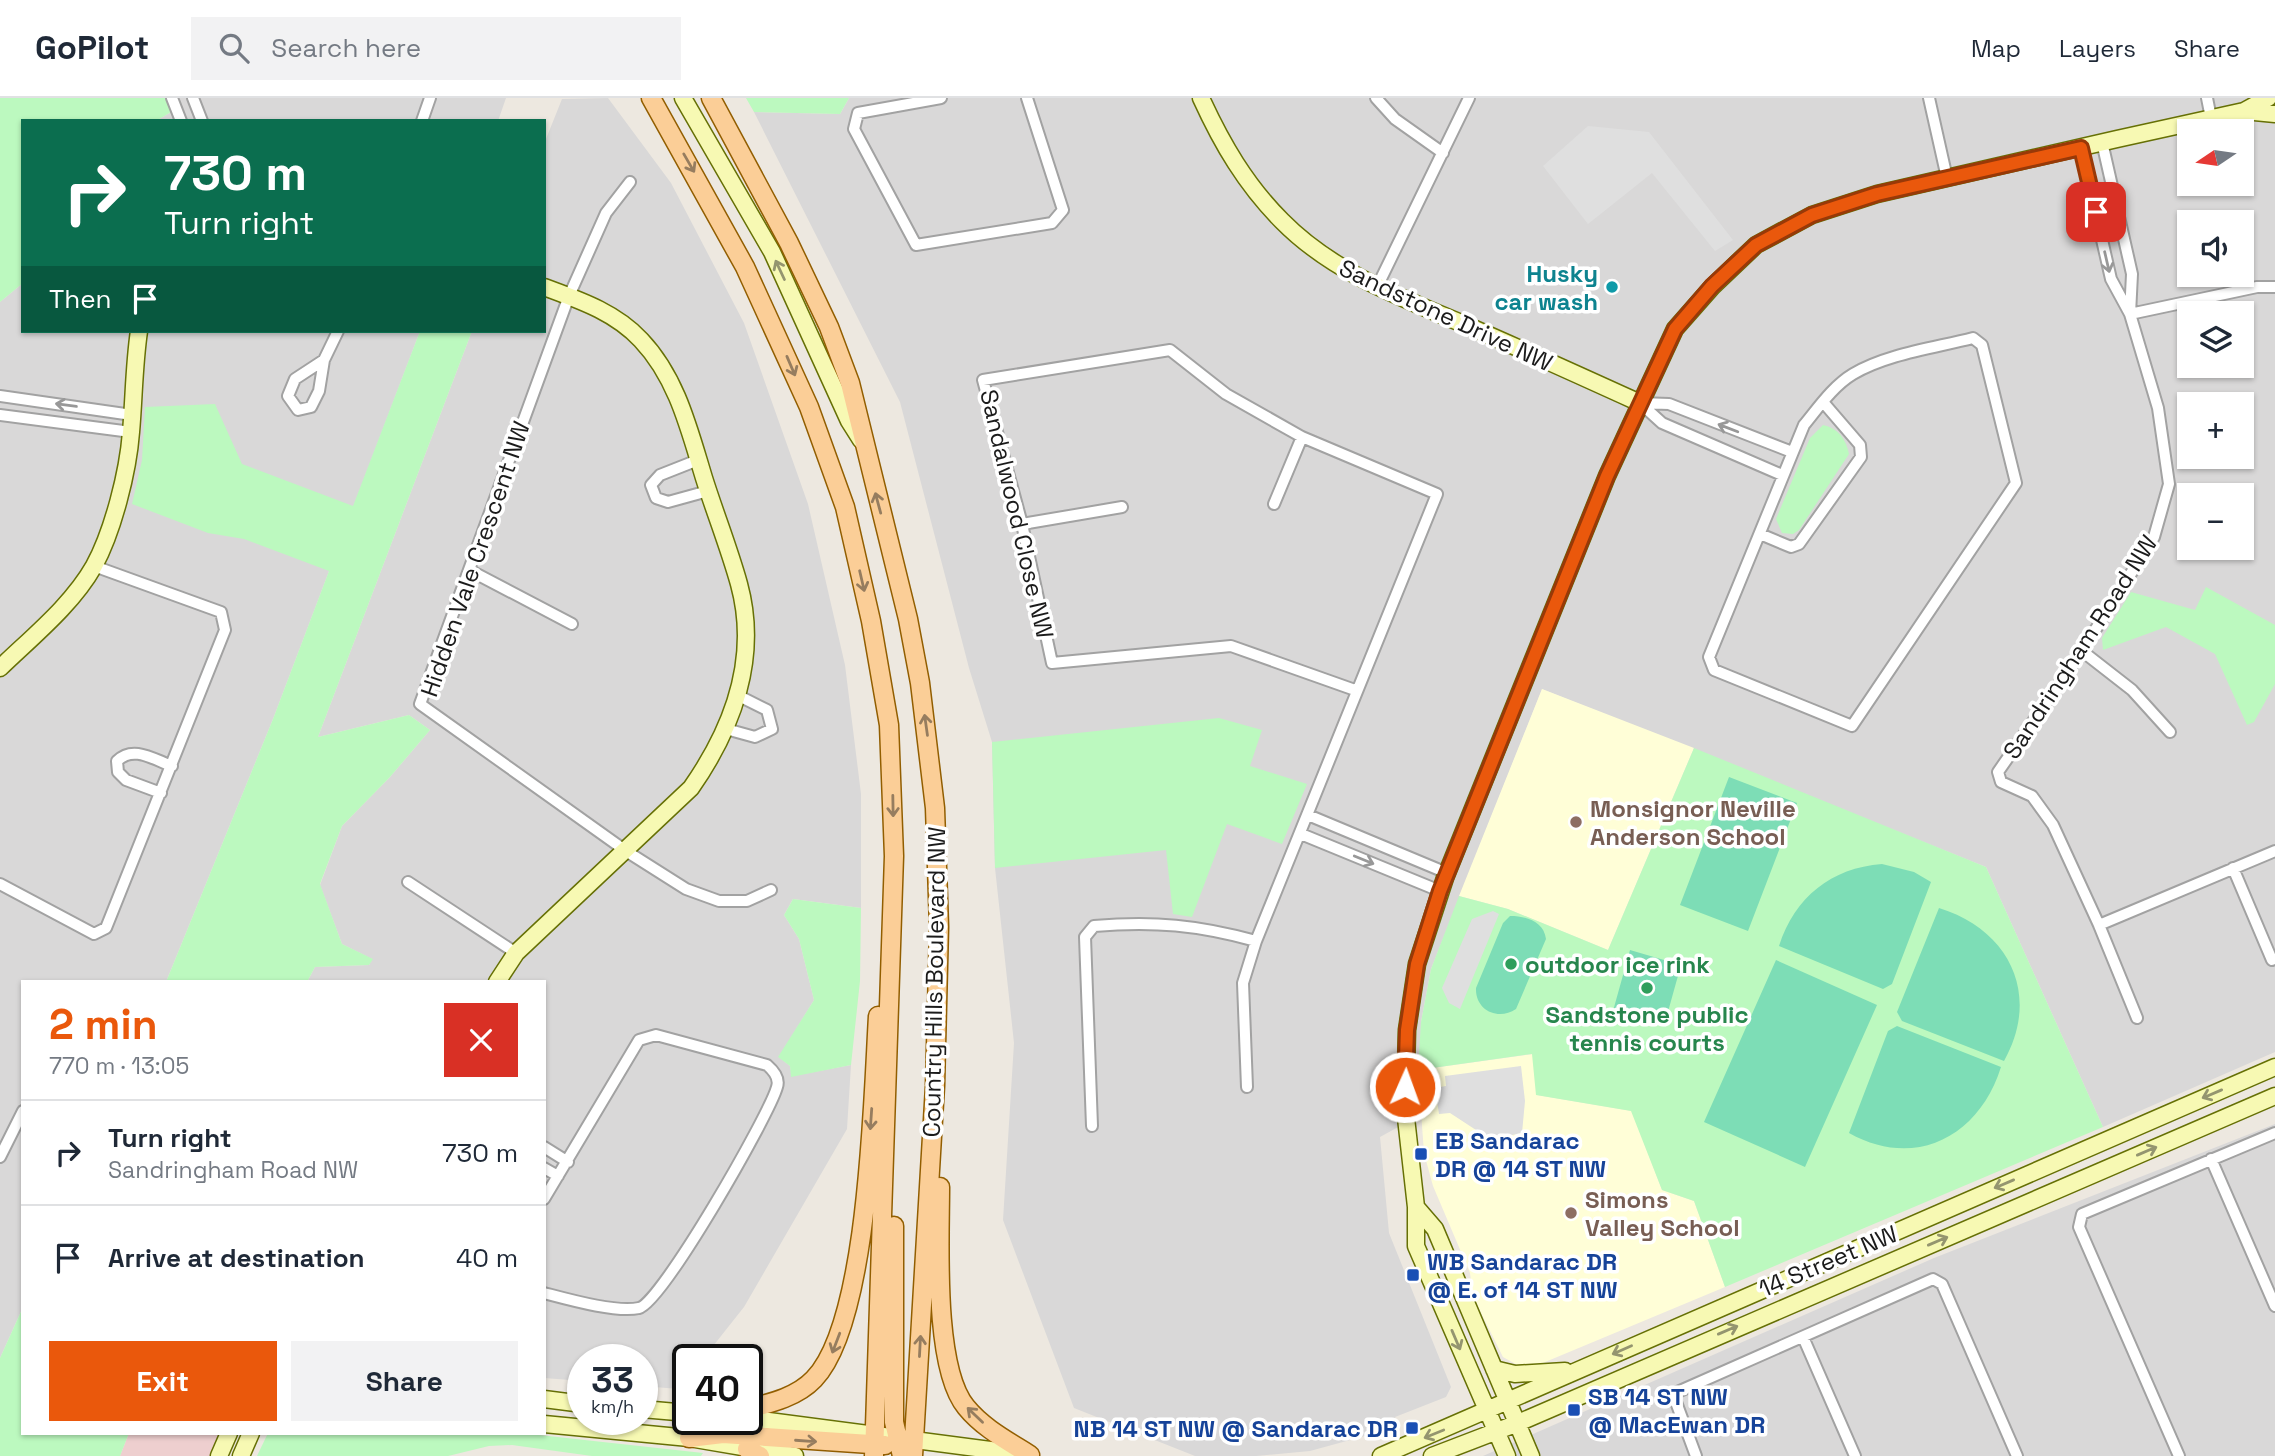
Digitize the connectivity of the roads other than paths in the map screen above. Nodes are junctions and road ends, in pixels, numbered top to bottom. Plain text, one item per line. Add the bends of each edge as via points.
1 (172, 98) edge
2 (193, 98) edge
3 (430, 98) edge
4 (682, 98) edge
5 (711, 98) edge
6 (941, 98) edge
7 (1027, 98) edge
8 (1200, 98) edge
9 (1376, 98) edge
10 (1469, 98) edge
11 (1929, 98) edge
12 (2207, 98) edge
13 (2268, 98) edge
14 (649, 100) edge
15 (2244, 111) junction
16 (2275, 114) edge
17 (2211, 118) junction
18 (180, 119) edge
19 (201, 119) edge
20 (423, 119) edge
21 (2102, 142) junction
22 (2081, 148) junction
23 (1443, 153) junction
24 (1947, 178) junction
25 (630, 182) dead end
26 (1377, 287) junction
27 (2275, 287) edge
28 (546, 288) edge
29 (569, 296) junction
30 (2130, 314) junction
31 (139, 333) edge
32 (337, 333) edge
33 (324, 360) junction
34 (0, 396) edge
35 (1823, 402) junction
36 (1640, 403) junction
37 (0, 415) edge
38 (132, 423) junction
39 (1302, 437) junction
40 (862, 442) junction
41 (1792, 452) junction
42 (698, 460) junction
43 (1782, 475) junction
44 (708, 491) junction
45 (1274, 504) dead end
46 (1122, 507) dead end
47 (1022, 524) junction
48 (1760, 534) junction
49 (94, 566) junction
50 (469, 570) junction
51 (572, 624) dead end
52 (2082, 651) junction
53 (0, 668) edge
54 (1355, 690) junction
55 (739, 696) junction
56 (726, 729) junction
57 (2170, 732) dead end
58 (172, 766) junction
59 (161, 793) junction
60 (1308, 815) junction
61 (1301, 834) junction
62 (2275, 850) edge
63 (626, 852) junction
64 (894, 856) junction
65 (2233, 868) junction
66 (1447, 873) junction
67 (408, 882) dead end
68 (0, 884) edge
69 (771, 890) dead end
70 (1440, 891) junction
71 (2099, 925) junction
72 (1255, 941) junction
73 (516, 953) junction
74 (2272, 960) dead end
75 (498, 980) edge
76 (2137, 1018) dead end
77 (2275, 1067) edge
78 (935, 1086) junction
79 (1247, 1087) dead end
80 (2275, 1096) edge
81 (21, 1115) edge
82 (1093, 1126) dead end
83 (2275, 1133) edge
84 (546, 1148) edge
85 (0, 1157) edge
86 (2211, 1159) junction
87 (568, 1162) junction
88 (546, 1169) edge
89 (558, 1176) junction
90 (546, 1196) edge
91 (1416, 1207) junction
92 (546, 1294) edge
93 (2275, 1306) edge
94 (1804, 1337) junction
95 (1494, 1369) junction
96 (1576, 1370) junction
97 (546, 1399) edge
98 (567, 1402) edge
99 (1508, 1402) junction
100 (763, 1404) edge
101 (1487, 1411) junction
102 (763, 1421) edge
103 (1518, 1423) junction
104 (546, 1424) edge
105 (1496, 1432) junction
106 (228, 1435) edge
107 (250, 1435) edge
108 (689, 1438) junction
109 (892, 1447) edge
110 (754, 1452) edge
111 (1034, 1455) edge
112 (219, 1456) edge
113 (241, 1456) edge
114 (795, 1456) edge
115 (1381, 1456) edge
116 (1432, 1456) edge
117 (1507, 1456) edge
118 (1531, 1456) edge
119 (1696, 1456) edge
120 (1855, 1456) edge
121 (2017, 1456) edge
122 (2179, 1456) edge

1 - 18 street
2 - 19 street
3 - 20 street
40 -> 4 street, Country Hills Boulevard NW via 772,252
5 - 40 main road via 829,327 850,383
6 - 7 street via 858,113 854,129 916,245 1052,223 1063,210
8 - 26 street, Sandstone Drive NW via 1223,147 1283,222 1330,261
9 - 23 street via 1395,120
10 - 23 street
11 - 24 street
12 - 17 street
13 - 15 street
14 -> 64 main road, Country Hills Boulevard NW via 695,173 776,332 845,507 888,725
15 - 16 street
15 - 17 street
17 - 21 street
21 - 22 street
21 - 30 street, Sandringham Road NW via 2133,274
22 - 24 street
22 -> 30 street, Sandringham Road NW via 2111,279
23 - 26 street
24 - 36 street via 1812,215 1756,245 1675,329
25 - 29 street, Hidden Vale Crescent NW via 606,213
26 - 36 street, Sandstone Drive NW
27 - 30 street
28 - 29 street
29 - 42 street via 606,312 639,338 662,365 679,399
29 - 50 street, Hidden Vale Crescent NW
30 - 52 street, Sandringham Road NW via 2158,408 2169,484 2154,537
31 - 38 street
32 - 33 street
33 - 33 street via 295,379 288,396 298,410 311,407
38 -> 34 street
35 - 41 street via 1804,425
35 - 48 street via 1860,445 1861,457 1799,544 1791,547
35 - 48 street via 1852,375 1879,363 1973,338 1982,345 2016,483 1852,726 1714,670 1709,657
41 -> 36 street via 1669,404
36 - 43 street via 1662,423
36 - 66 street
37 - 38 street
38 - 49 street via 120,496
39 - 45 street
39 - 47 street, Sandalwood Close NW via 1226,394 1170,349 983,380
39 - 54 street, Sandalwood Close NW via 1437,494
78 -> 40 main road, Country Hills Boulevard NW via 939,871 929,748 908,619
41 - 43 street
42 - 44 street
42 - 44 street via 660,475 651,485 656,498 668,502
43 - 48 street
44 - 55 street via 740,586 747,634
46 - 47 street
47 - 54 street, Sandalwood Close NW via 1052,663 1231,646
49 - 53 street via 53,618
49 - 58 street via 221,612 225,630
50 - 51 street
50 - 63 street, Hidden Vale Crescent NW via 420,704
52 - 57 street via 2132,690
52 - 71 street, Sandringham Road NW via 1998,772 2001,782 2032,796 2053,825
54 - 60 street, Sandalwood Close NW
55 - 56 street
55 - 56 street via 767,710 772,729 755,737
56 - 63 street via 691,788
58 - 59 street
58 - 59 street via 133,752 117,761 118,772 126,780
59 - 68 street via 106,929 94,934
60 - 61 street, Sandalwood Close NW
60 - 66 street
61 -> 70 street
61 - 72 street, Sandalwood Close NW
62 - 65 street
63 - 69 street via 686,889 719,901 747,901
63 - 73 street
64 -> 100 main road via 883,938 870,1143 850,1301 832,1352 814,1380 785,1398
64 - 109 main road via 901,939
65 - 71 street
65 - 74 street
66 - 70 street
67 - 73 street
70 - 91 street via 1417,964 1407,1030 1405,1109
71 - 76 street
72 - 79 street, Sandalwood Close NW via 1243,983
72 - 82 street via 1179,923 1094,926 1085,937
73 - 75 street
77 -> 96 street, 14 Street NW
109 -> 78 main road, Country Hills Boulevard NW
111 -> 78 main road via 987,1427 964,1405 947,1360 940,1231 941,1115
103 -> 80 street, 14 Street NW
81 - 85 street
83 - 86 street
84 - 87 street
86 - 93 street
86 - 122 street via 2082,1214 2079,1227
87 - 89 street
87 - 92 street via 639,1041 656,1035 767,1065 775,1073 778,1086 755,1131 710,1213 655,1298 640,1308 583,1304
88 - 89 street
89 - 90 street
91 - 95 street via 1435,1229
91 -> 101 street via 1416,1246
94 - 119 street via 1673,1394
94 - 120 street
94 - 121 street via 1933,1279 1942,1284
95 - 96 street via 1515,1374
95 - 99 street
96 - 99 street, 14 Street NW
97 - 98 street
99 - 101 street, 14 Street NW
99 - 103 street
101 - 105 street
101 -> 115 street, 14 Street NW
102 - 109 street
103 - 105 street, 14 Street NW
103 - 118 street
104 - 108 street
105 - 116 street, 14 Street NW
105 - 117 street
106 - 112 street
107 - 113 street
108 -> 109 main road via 723,1434
108 - 110 street
109 - 111 street
110 - 114 street

